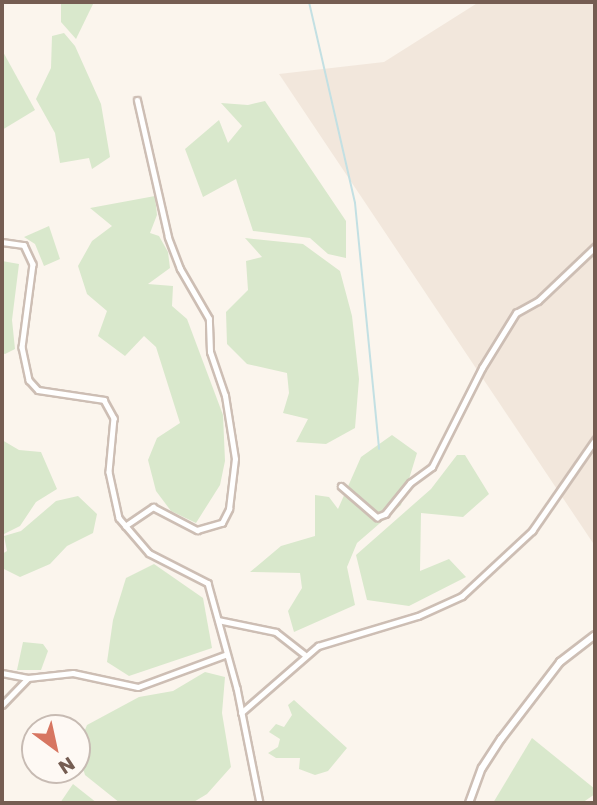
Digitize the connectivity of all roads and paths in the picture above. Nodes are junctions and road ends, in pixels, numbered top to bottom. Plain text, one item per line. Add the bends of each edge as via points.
1 (137, 100) dead end
2 (2, 242) edge
3 (595, 247) edge
4 (595, 440) edge
5 (341, 486) dead end
6 (125, 526) junction
7 (218, 620) junction
8 (595, 635) edge
9 (304, 654) junction
10 (225, 655) junction
11 (2, 673) edge
12 (28, 678) junction
13 (2, 705) edge
14 (242, 713) junction
15 (260, 803) edge
16 (469, 803) edge

1 - 6 street via 168,237 180,269 209,319 210,352 225,396 235,459 229,509 222,523 197,530 153,507
2 - 6 street via 24,245 33,264 22,347 29,380 38,390 97,396 111,409 111,494
3 - 5 street via 538,301 516,313 460,408 432,467 410,483 384,514 377,517
4 - 9 street via 532,531 462,596 418,616
6 - 7 street via 149,553 208,583
7 - 9 street via 276,632
7 - 10 street
8 - 16 street via 560,662 501,739 482,768
9 - 14 street
10 - 12 street via 138,687 73,673
10 - 14 street
11 - 12 street
12 - 13 street
14 - 15 street

